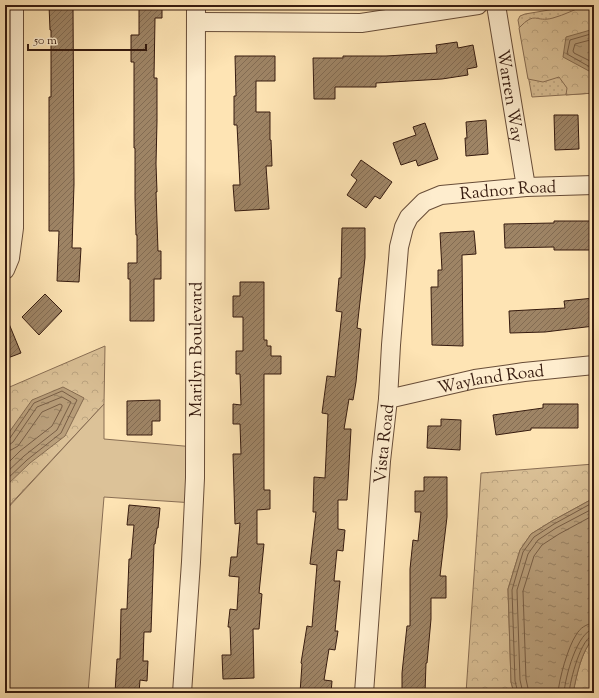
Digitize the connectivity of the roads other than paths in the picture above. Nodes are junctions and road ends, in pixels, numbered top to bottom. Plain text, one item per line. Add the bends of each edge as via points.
1 (14, 5) edge
2 (478, 5) edge
3 (496, 5) edge
4 (413, 10) edge
5 (196, 14) edge
6 (594, 185) edge
7 (526, 187) junction
8 (424, 202) joint
9 (5, 270) edge
10 (594, 365) edge
11 (388, 399) junction
12 (182, 693) edge
13 (364, 693) edge

1 - 9 street via 14,228 10,258
2 - 4 street
3 - 7 street, Warren Way
4 - 5 street via 361,23
5 - 12 street, Marilyn Boulevard via 195,478
6 - 7 street, Radnor Road
7 - 8 street, Radnor Road via 441,195
8 - 11 street, Vista Road via 409,216 399,247
10 - 11 street, Wayland Road via 489,377
11 - 13 street, Vista Road

